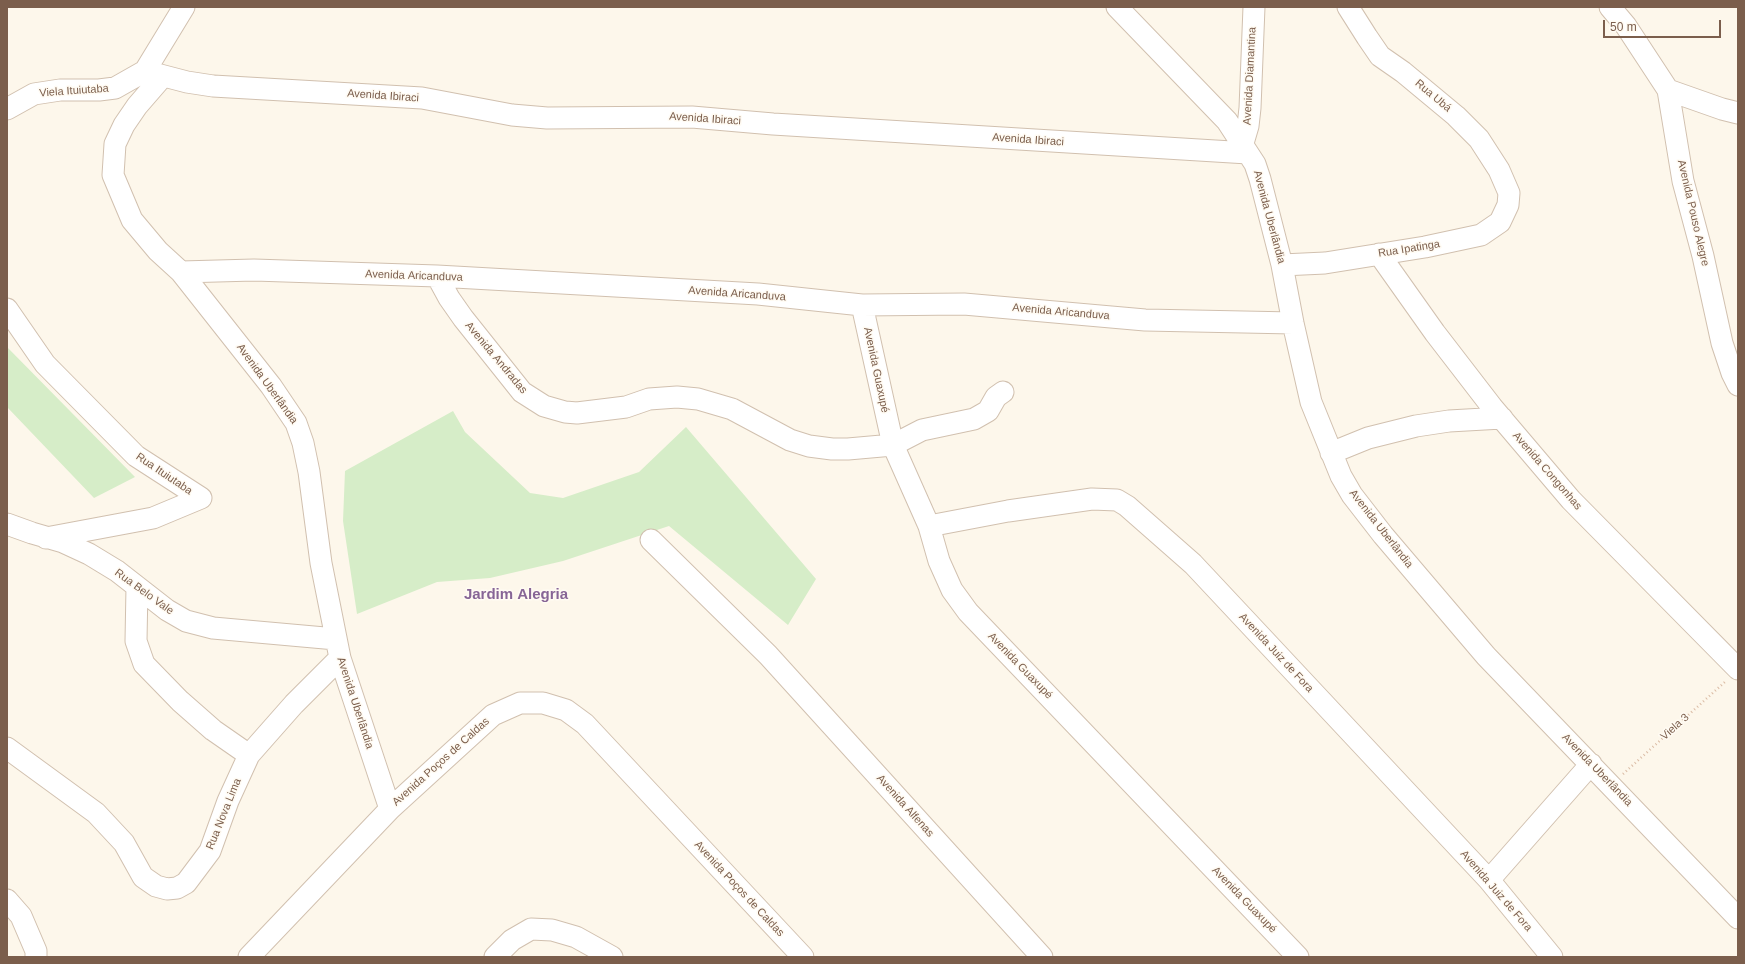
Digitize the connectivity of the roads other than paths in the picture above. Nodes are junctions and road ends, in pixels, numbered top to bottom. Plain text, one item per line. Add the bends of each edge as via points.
1 (184, 7) edge
2 (1117, 7) edge
3 (1254, 7) edge
4 (1348, 7) edge
5 (1610, 7) edge
6 (154, 74) junction
7 (1668, 90) junction
8 (7, 109) edge
9 (1738, 113) edge
10 (1246, 148) junction
11 (1508, 193) joint
12 (1379, 254) junction
13 (1282, 265) junction
14 (182, 272) junction
15 (437, 276) junction
16 (862, 305) junction
17 (7, 309) edge
18 (1293, 323) junction
19 (1738, 385) edge
20 (1002, 392) dead end
21 (1502, 418) junction
22 (893, 445) junction
23 (1331, 453) junction
24 (7, 524) edge
25 (929, 526) junction
26 (46, 538) junction
27 (651, 540) dead end
28 (137, 587) junction
29 (338, 649) junction
30 (1732, 674) edge
31 (7, 748) edge
32 (249, 755) junction
33 (1591, 764) junction
34 (390, 809) junction
35 (1489, 880) junction
36 (7, 900) edge
37 (1738, 918) edge
38 (36, 957) edge
39 (249, 957) edge
40 (495, 957) edge
41 (612, 957) edge
42 (803, 957) edge
43 (1042, 957) edge
44 (1298, 957) edge
45 (1552, 957) edge

1 - 6 street, Avenida Uberlândia
2 - 10 street, Avenida Uberlândia via 1227,121
3 - 10 street, Avenida Diamantina
4 - 11 street, Rua Ubá via 1380,56 1456,116 1479,139 1498,170
5 - 7 street, Avenida Pouso Alegre via 1626,26
6 - 8 street, Viela Ituiutaba via 115,88 60,90 34,94
6 - 10 street, Avenida Ibiraci via 213,86 422,98 512,115 547,118 692,117 773,124
6 - 14 street, Avenida Uberlândia via 115,144 113,174 132,220 158,251
7 - 9 street
7 - 19 street, Avenida Pouso Alegre via 1683,181 1722,343
10 - 13 street, Avenida Uberlândia via 1260,179
11 - 12 street, Rua Ipatinga via 1508,205 1500,222 1481,235
12 - 13 street, Rua Ipatinga via 1325,263
12 - 21 street, Avenida Congonhas via 1435,333
13 - 18 street, Avenida Uberlândia
14 - 15 street, Avenida Aricanduva via 254,270
14 - 29 street, Avenida Uberlândia via 271,386 296,423 309,472 321,563
15 - 16 street, Avenida Aricanduva via 758,294
15 - 22 street, Avenida Andradas via 449,298 493,358 522,392 544,406 577,413 626,407 650,399 698,399 732,409 790,440 809,446 832,449
16 - 18 street, Avenida Aricanduva via 964,304 1145,320
16 - 22 street, Avenida Guaxupé
17 - 26 street, Rua Ituiutaba via 45,364 136,456 201,498 153,518
18 - 23 street, Avenida Uberlândia via 1311,402
20 - 22 street, Avenida Andradas via 988,411 974,419 922,430
21 - 23 street via 1416,426 1368,438
21 - 30 street, Avenida Congonhas via 1571,500
22 - 25 street, Avenida Guaxupé
23 - 33 street, Avenida Uberlândia via 1352,495 1383,535 1486,656
24 - 26 street, Rua Belo Vale
25 - 35 street, Avenida Juiz de Fora via 1092,499 1117,500 1127,506 1193,564
25 - 44 street, Avenida Guaxupé via 939,561 952,590 968,612
26 - 28 street, Rua Belo Vale via 63,542 89,554
27 - 43 street, Avenida Alfenas via 768,655
28 - 29 street, Rua Belo Vale via 186,621
28 - 32 street via 136,641 144,664 213,730
29 - 32 street, Rua Nova Lima
29 - 34 street, Avenida Uberlândia
31 - 32 street, Rua Nova Lima via 96,813 124,843 143,877 156,886 167,889 177,888 186,883 210,851 228,801
33 - 35 street
33 - 37 street, Avenida Uberlândia
34 - 39 street, Avenida Poços de Caldas
34 - 42 street, Avenida Poços de Caldas via 493,715 520,703 544,702 566,710 585,724
35 - 45 street, Avenida Juiz de Fora
36 - 38 street via 21,916 36,951
40 - 41 street via 512,940 531,929 552,930 576,937

